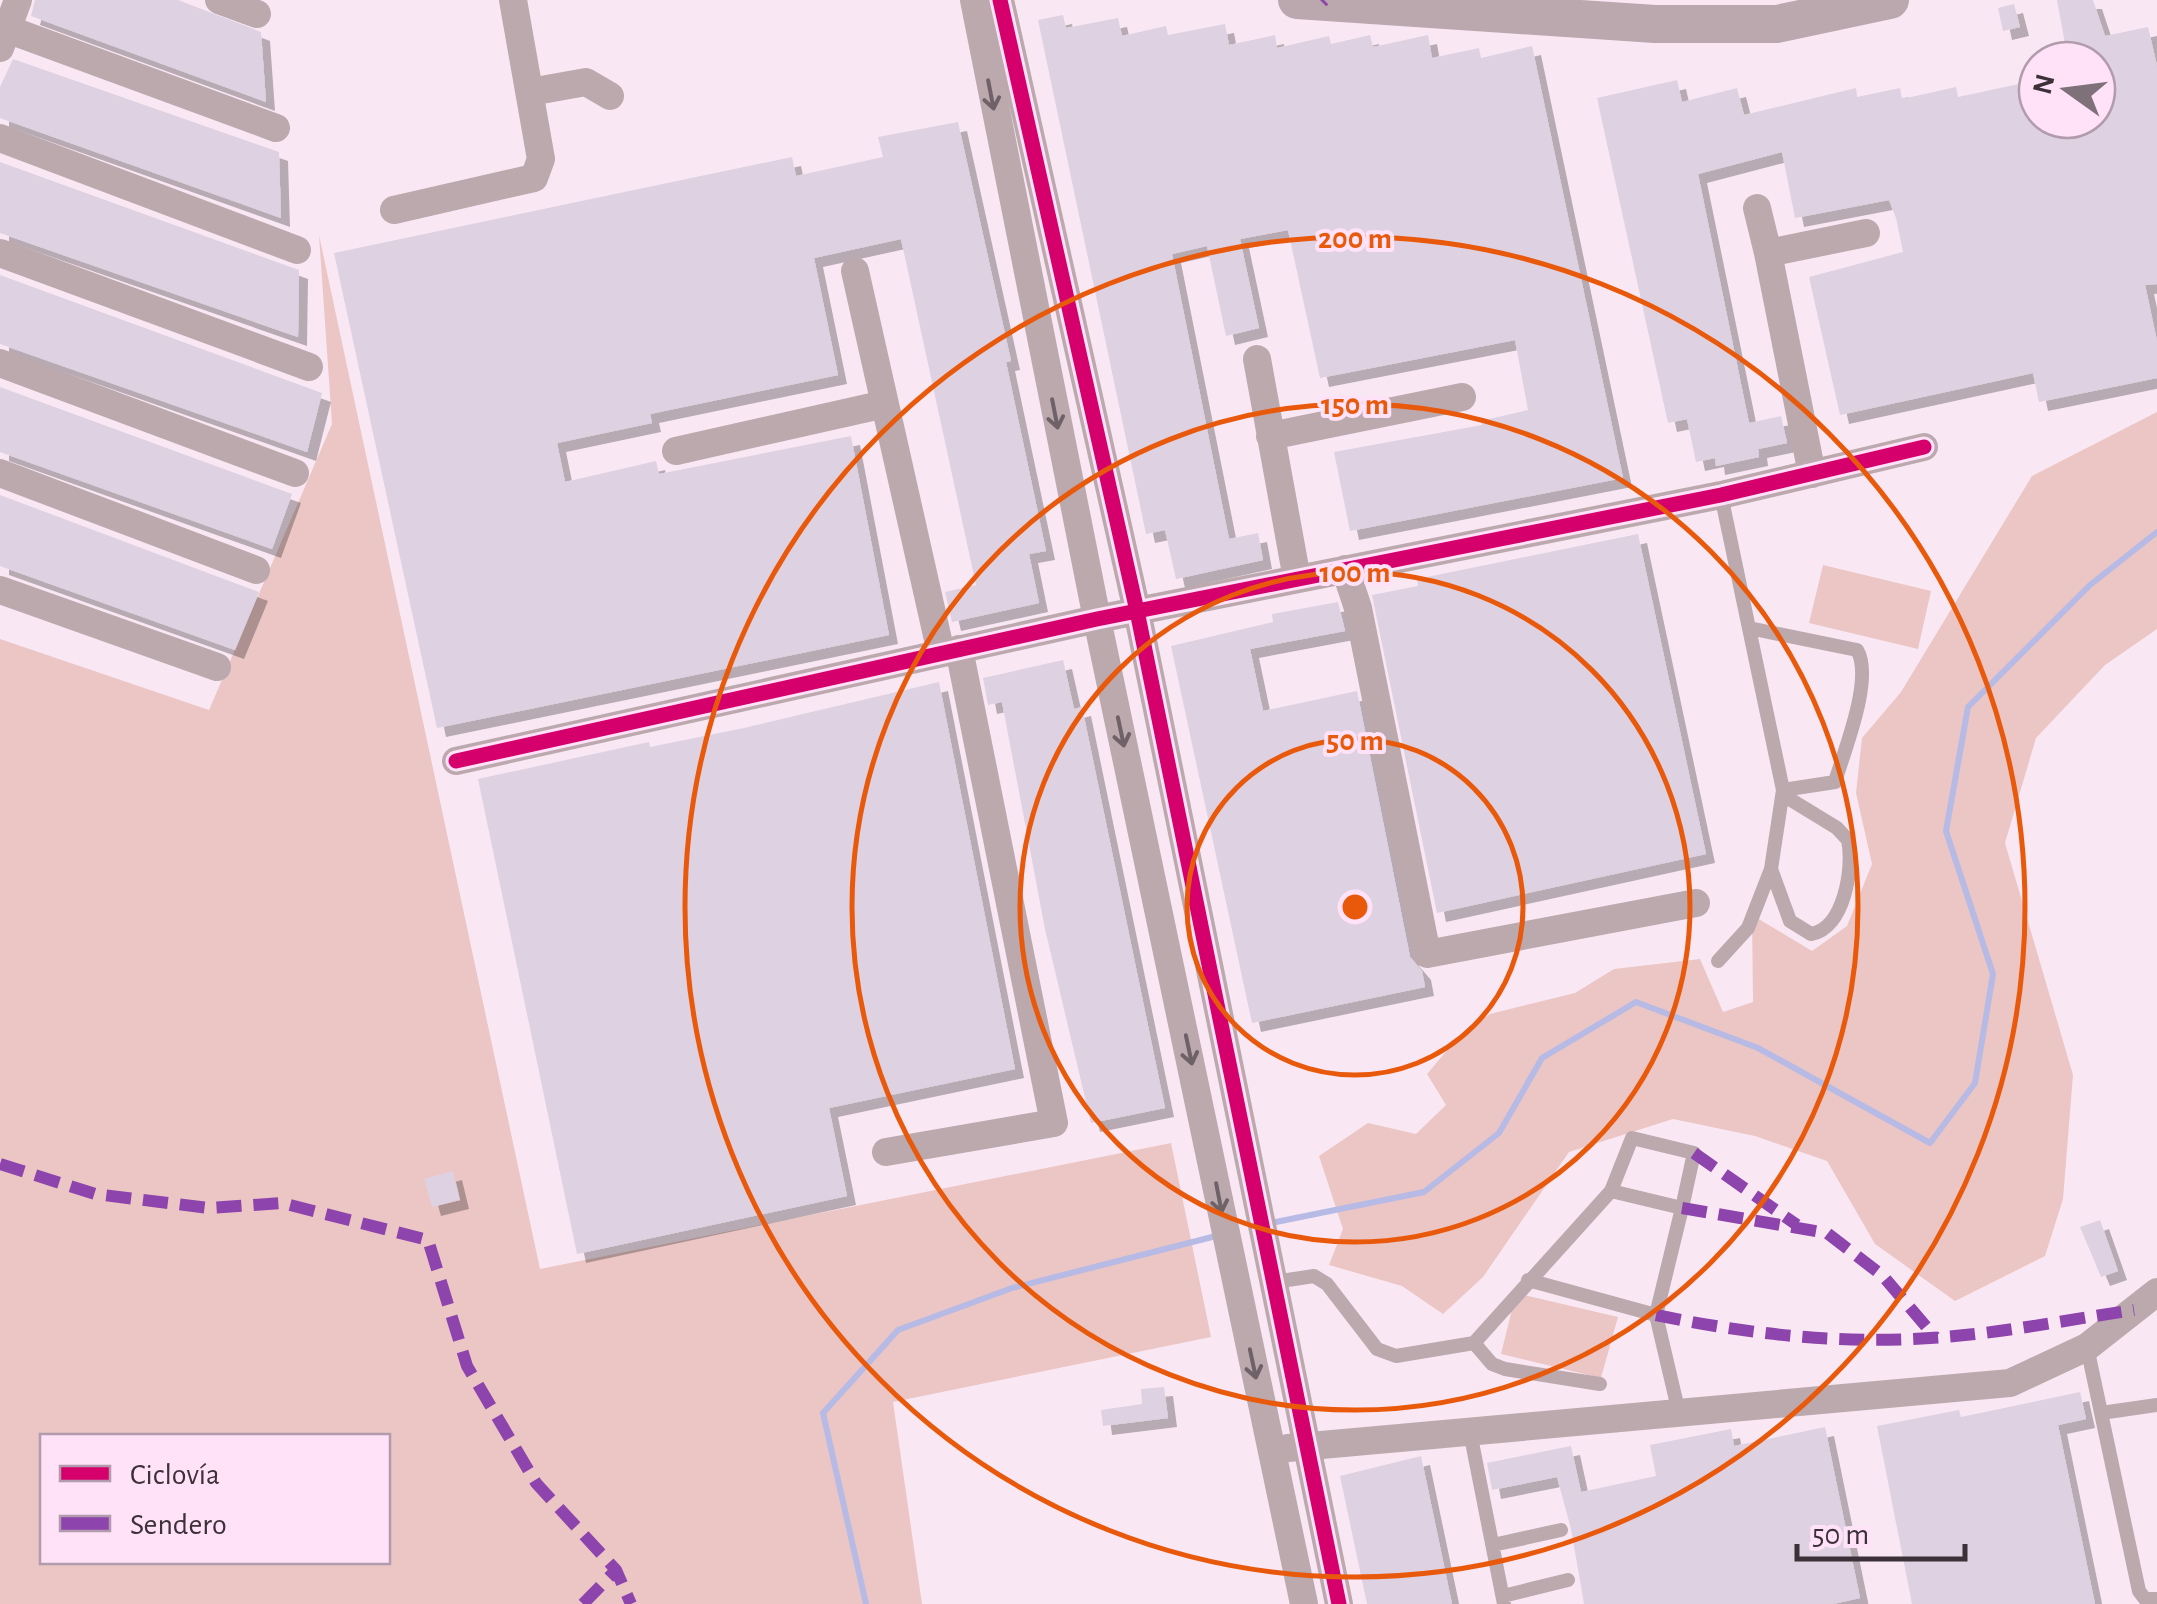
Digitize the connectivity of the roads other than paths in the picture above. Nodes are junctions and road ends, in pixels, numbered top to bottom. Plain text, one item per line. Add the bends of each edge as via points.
1 (18, 0) edge
2 (219, 0) edge
3 (514, 0) edge
4 (974, 0) edge
5 (1000, 0) edge
6 (1297, 0) edge
7 (1890, 0) edge
8 (257, 14) dead end
9 (4, 39) edge
10 (530, 92) junction
11 (610, 96) dead end
12 (276, 128) dead end
13 (0, 138) edge
14 (1757, 208) dead end
15 (394, 210) dead end
16 (1866, 233) dead end
17 (298, 250) dead end
18 (0, 253) edge
19 (1768, 253) junction
20 (855, 271) dead end
21 (1256, 359) dead end
22 (0, 363) edge
23 (309, 367) dead end
24 (1462, 398) dead end
25 (885, 404) junction
26 (1270, 436) junction
27 (1924, 447) dead end
28 (676, 451) dead end
29 (0, 473) edge
30 (295, 473) dead end
31 (1812, 474) junction
32 (1720, 495) junction
33 (256, 570) dead end
34 (1346, 570) junction
35 (1297, 579) junction
36 (0, 590) edge
37 (1137, 611) junction
38 (1097, 619) junction
39 (1748, 628) junction
40 (950, 652) junction
41 (217, 668) dead end
42 (456, 760) dead end
43 (1783, 793) junction
44 (1772, 869) junction
45 (1696, 902) dead end
46 (1718, 961) dead end
47 (886, 1152) dead end
48 (1611, 1191) junction
49 (1682, 1208) junction
50 (1272, 1271) junction
51 (1528, 1280) junction
52 (2157, 1292) edge
53 (1656, 1315) junction
54 (1474, 1343) junction
55 (2087, 1348) junction
56 (1600, 1384) dead end
57 (2157, 1405) edge
58 (1679, 1413) junction
59 (2101, 1413) junction
60 (1470, 1432) junction
61 (1306, 1446) junction
62 (1272, 1450) junction
63 (1561, 1530) dead end
64 (1493, 1545) junction
65 (1568, 1580) dead end
66 (2157, 1598) edge
67 (1504, 1600) edge
68 (1304, 1604) edge
69 (1340, 1604) edge

1 - 9 street
2 - 8 street
3 - 10 street
4 -> 38 street
5 - 37 street
6 - 7 street via 1654,24 1777,24
9 - 12 street
10 - 11 street via 586,82
10 - 15 street via 541,159 534,178
13 - 17 street
14 - 19 street
16 - 19 street
18 - 23 street
19 - 31 street
20 - 25 street
21 - 26 street
22 - 30 street
24 - 26 street
25 - 28 street
25 - 40 street
26 - 35 street
27 - 31 street
29 - 33 street
31 - 32 street
32 - 34 street
32 - 39 lane
34 - 35 street
34 - 45 street via 1427,954
35 - 37 street
36 - 41 street
37 - 38 street
37 - 50 street
38 - 40 street
38 -> 62 street
39 - 43 lane
39 - 43 lane via 1856,650 1862,661 1858,704 1835,782
40 - 42 street
40 - 47 street via 1054,1123
43 - 44 lane
43 - 44 lane via 1848,840 1848,878 1824,930 1811,934 1790,921
44 - 46 lane via 1748,928
48 - 49 lane
48 - 49 lane via 1632,1138 1694,1154
48 - 51 lane
49 - 53 lane
50 - 54 lane via 1327,1284 1378,1349 1396,1356
50 - 61 street
51 - 53 lane
51 - 54 lane
52 - 55 street
53 - 58 lane
54 - 56 lane via 1505,1369
55 - 58 street via 2010,1383
55 - 59 lane
57 - 59 lane
58 - 60 street
59 - 66 lane via 2139,1591
60 - 61 street
60 - 64 lane
61 - 62 street
61 - 69 street
62 - 68 street
63 - 64 lane
64 - 67 lane
65 - 67 lane

